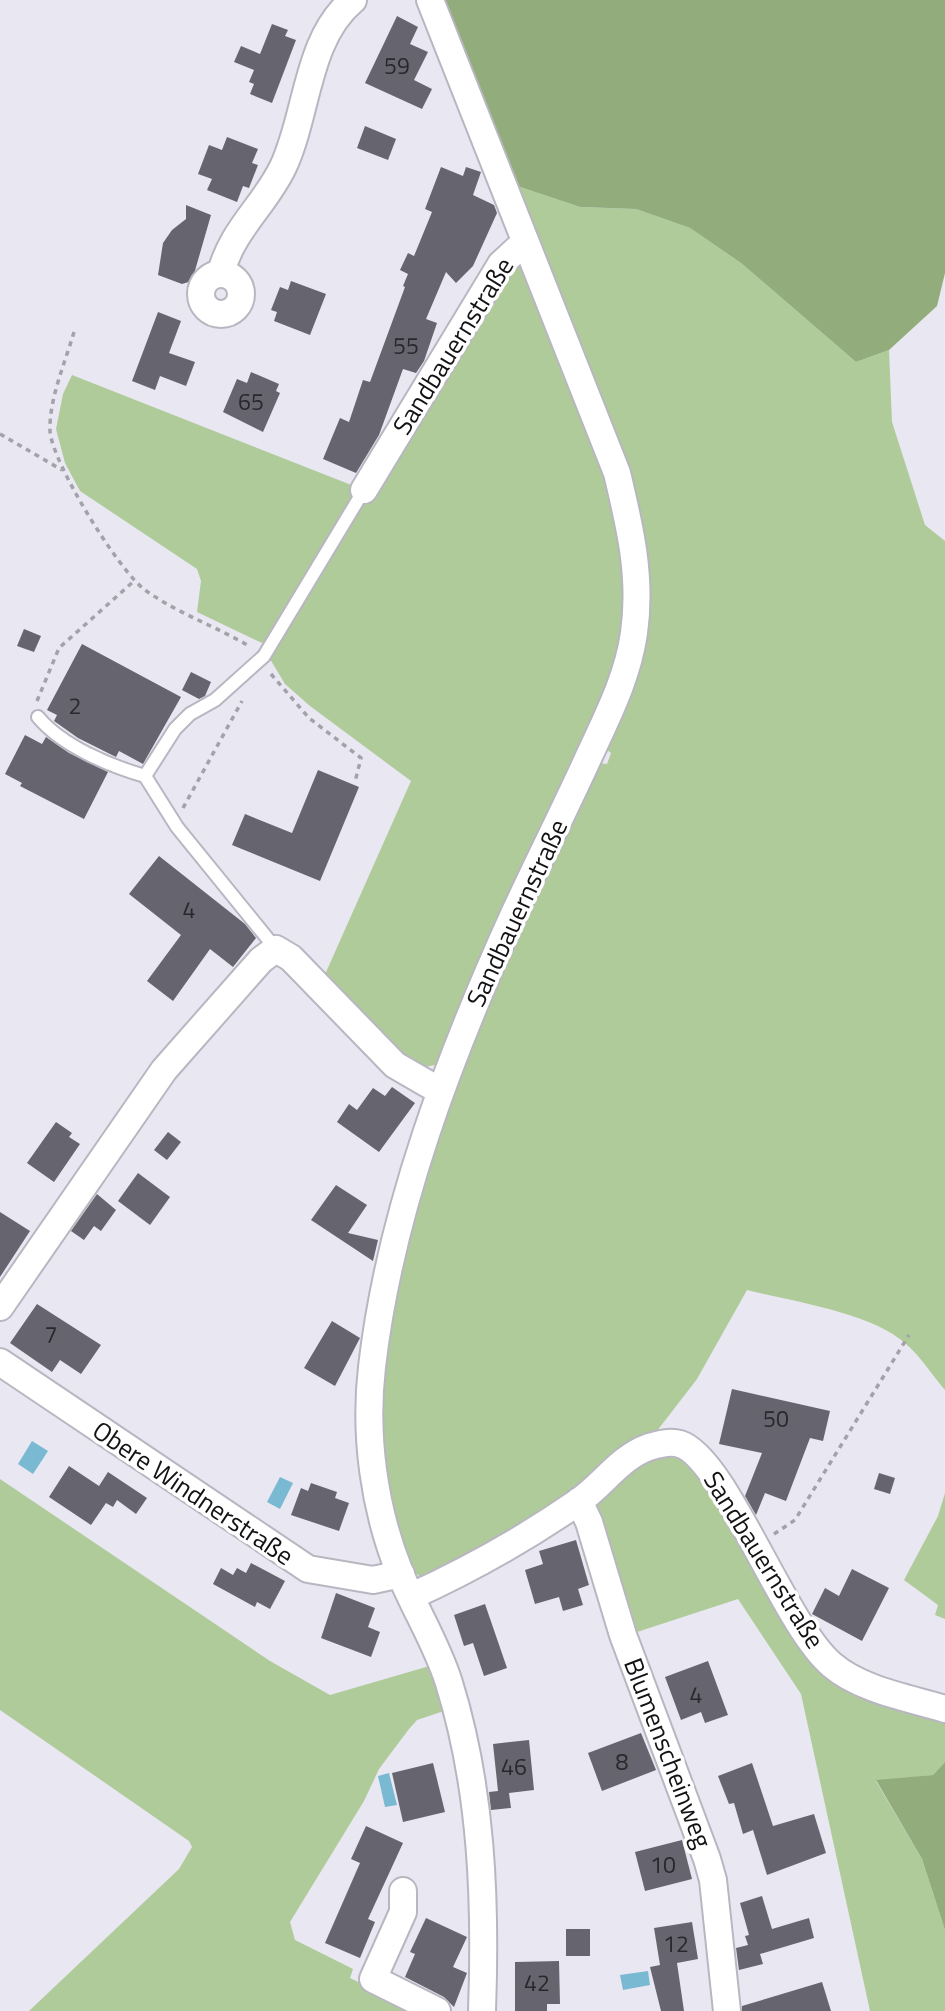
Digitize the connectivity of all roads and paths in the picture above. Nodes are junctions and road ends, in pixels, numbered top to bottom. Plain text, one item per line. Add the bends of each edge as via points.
1 (353, 0) edge
2 (430, 0) edge
3 (525, 242) junction
4 (221, 273) dead end
5 (74, 332) dead end
6 (0, 434) edge
7 (64, 471) junction
8 (364, 490) joint
9 (134, 581) junction
10 (262, 658) junction
11 (243, 699) dead end
12 (38, 717) joint
13 (145, 776) junction
14 (355, 782) dead end
15 (179, 829) junction
16 (276, 949) junction
17 (440, 1091) junction
18 (0, 1307) edge
19 (909, 1335) dead end
20 (0, 1362) edge
21 (579, 1501) junction
22 (754, 1546) junction
23 (406, 1585) junction
24 (945, 1709) edge
25 (403, 1891) dead end
26 (437, 2011) edge
27 (482, 2011) edge
28 (727, 2011) edge

1 - 4 street via 328,29 282,170 235,237
2 - 3 street, Sandbauernstraße
3 - 8 street, Sandbauernstraße via 501,264
3 - 17 street, Sandbauernstraße via 617,473 638,582 634,635 620,690 514,914
5 - 7 path via 51,421 51,440
6 - 7 path
7 - 9 path
8 - 10 lane
9 - 10 path
9 - 12 path via 59,648 37,699
10 - 13 lane via 215,700 182,721
10 - 14 path via 291,701 361,758
11 - 15 path via 181,811
12 - 13 lane via 62,738
13 - 15 lane
15 - 16 lane
16 - 17 street via 291,958 395,1065
16 - 18 street via 261,960 164,1070
17 - 23 street, Sandbauernstraße via 411,1185 372,1367 369,1424 376,1486
19 - 22 path via 795,1520
20 - 23 street, Obere Windnerstraße via 307,1569
21 - 22 street, Sandbauernstraße via 645,1448 680,1444 708,1467
21 - 23 street, Sandbauernstraße via 447,1580
21 - 28 street, Blumenscheinweg via 623,1635 708,1859
22 - 24 street, Sandbauernstraße via 793,1616 832,1666 876,1688
23 - 27 street, Sandbauernstraße via 449,1683 475,1807 483,1878
25 - 26 street via 403,1912 373,1979

